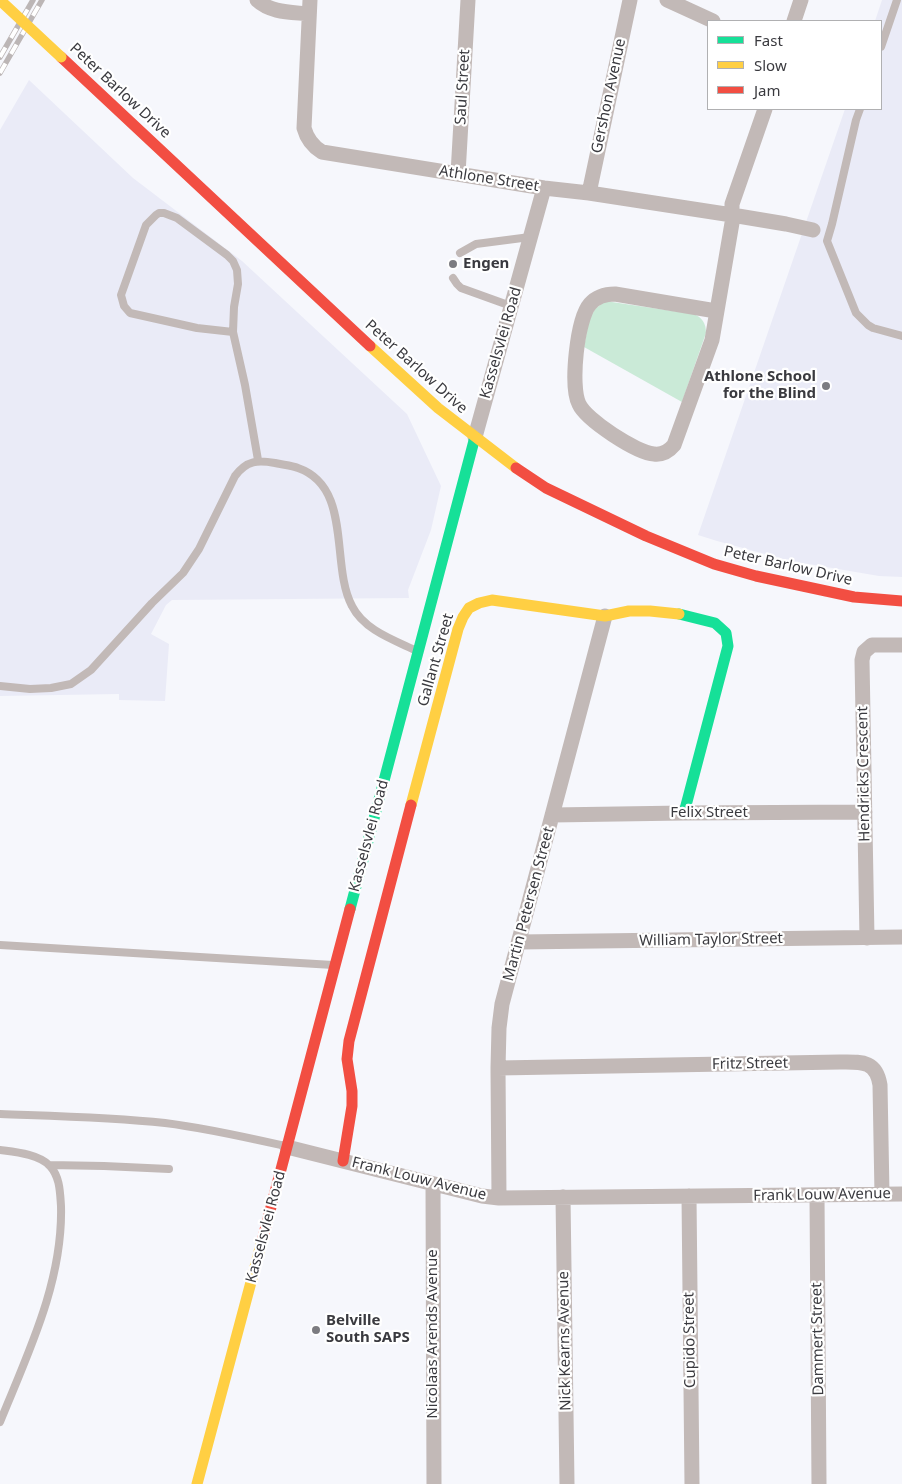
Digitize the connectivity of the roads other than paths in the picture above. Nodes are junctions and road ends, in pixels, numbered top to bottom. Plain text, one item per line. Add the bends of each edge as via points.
1 (257, 0) edge
2 (468, 0) edge
3 (630, 0) edge
4 (667, 0) edge
5 (802, 0) edge
6 (897, 0) edge
7 (1, 1) edge
8 (310, 7) edge
9 (711, 20) edge
10 (794, 20) edge
11 (882, 44) edge
12 (764, 110) edge
13 (860, 110) edge
14 (458, 174) junction
15 (544, 188) junction
16 (589, 192) junction
17 (732, 215) junction
18 (813, 230) joint
19 (829, 236) junction
20 (530, 237) junction
21 (460, 253) dead end
22 (453, 278) dead end
23 (511, 306) junction
24 (716, 311) junction
25 (233, 332) junction
26 (902, 336) edge
27 (475, 437) junction
28 (258, 460) junction
29 (902, 601) edge
30 (605, 616) junction
31 (902, 645) edge
32 (418, 652) junction
33 (0, 686) edge
34 (866, 812) junction
35 (684, 813) junction
36 (552, 815) junction
37 (902, 937) edge
38 (866, 938) junction
39 (519, 942) junction
40 (0, 945) edge
41 (335, 965) junction
42 (498, 1068) junction
43 (0, 1114) edge
44 (287, 1147) junction
45 (0, 1150) edge
46 (343, 1161) junction
47 (49, 1165) junction
48 (169, 1169) dead end
49 (433, 1184) junction
50 (882, 1194) junction
51 (902, 1194) edge
52 (817, 1195) junction
53 (689, 1196) junction
54 (563, 1197) junction
55 (499, 1198) junction
56 (0, 1422) edge
57 (197, 1484) edge
58 (434, 1484) edge
59 (567, 1484) edge
60 (692, 1484) edge
61 (820, 1484) edge

1 - 8 street via 274,10
2 - 14 street, Saul Street
3 - 16 street, Gershon Avenue
4 - 9 street
5 - 10 street
6 - 11 lane
7 - 27 street, Peter Barlow Drive, bridge via 387,362
8 - 14 street, Athlone Street via 303,122 312,145 328,154
12 - 17 street via 732,204
13 - 19 lane
14 - 15 street, Athlone Street
15 - 16 street, Athlone Street
15 - 20 street, Kasselsvlei Road
16 - 17 street, Athlone Street
17 - 18 street, Athlone Street
17 - 24 street
18 - 19 lane
19 - 26 lane via 827,241 834,261 856,313 874,328
20 - 21 lane via 476,244
20 - 23 street, Kasselsvlei Road
22 - 23 lane via 461,288
23 - 27 street, Kasselsvlei Road
24 - 24 street via 712,340 677,440 670,449 659,454 647,453 609,433 582,410 574,391 576,349 584,314 592,302 603,295 614,294
25 - 25 lane via 238,284 238,270 233,261 177,218 159,213 146,225 121,295 124,306 139,315
25 - 28 lane
27 - 29 street, Peter Barlow Drive via 546,488 628,528 714,564 854,597
27 - 32 street, Kasselsvlei Road
28 - 32 lane via 298,468 318,481 329,496 337,520 341,566 352,606 368,625
28 - 33 lane via 244,466 235,476 199,549 183,573 91,670 71,684 51,688
30 - 35 street, Gallant Street via 650,610 673,613 715,623 726,633 728,646
30 - 36 street, Martin Petersen Street
30 - 46 street, Gallant Street via 492,600 475,603 463,616 349,1041 347,1059 352,1106
31 - 34 street, Hendricks Crescent via 872,644 864,652
32 - 41 street, Kasselsvlei Road
34 - 35 street, Felix Street
34 - 38 street, Hendricks Crescent
35 - 36 street, Felix Street
36 - 39 street, Martin Petersen Street
37 - 38 street, William Taylor Street
38 - 39 street, William Taylor Street
39 - 42 street, Martin Petersen Street via 498,1028
40 - 41 lane
41 - 44 street, Kasselsvlei Road
42 - 50 street, Fritz Street via 864,1063 875,1070 880,1085
42 - 55 street, Martin Petersen Street
43 - 44 lane, Frank Louw Avenue via 165,1123
44 - 46 street, Frank Louw Avenue
44 - 57 street, Kasselsvlei Road
45 - 47 lane via 32,1156
46 - 49 street, Frank Louw Avenue
47 - 48 lane
47 - 56 lane via 60,1187 61,1222 56,1262 45,1309
49 - 55 street, Frank Louw Avenue
49 - 58 street, Nicolaas Arends Avenue
50 - 51 street, Frank Louw Avenue
50 - 52 street, Frank Louw Avenue
52 - 53 street, Frank Louw Avenue
52 - 61 street, Dammert Street
53 - 54 street, Frank Louw Avenue
53 - 60 street, Cupido Street
54 - 55 street, Frank Louw Avenue
54 - 59 street, Nick Kearns Avenue

